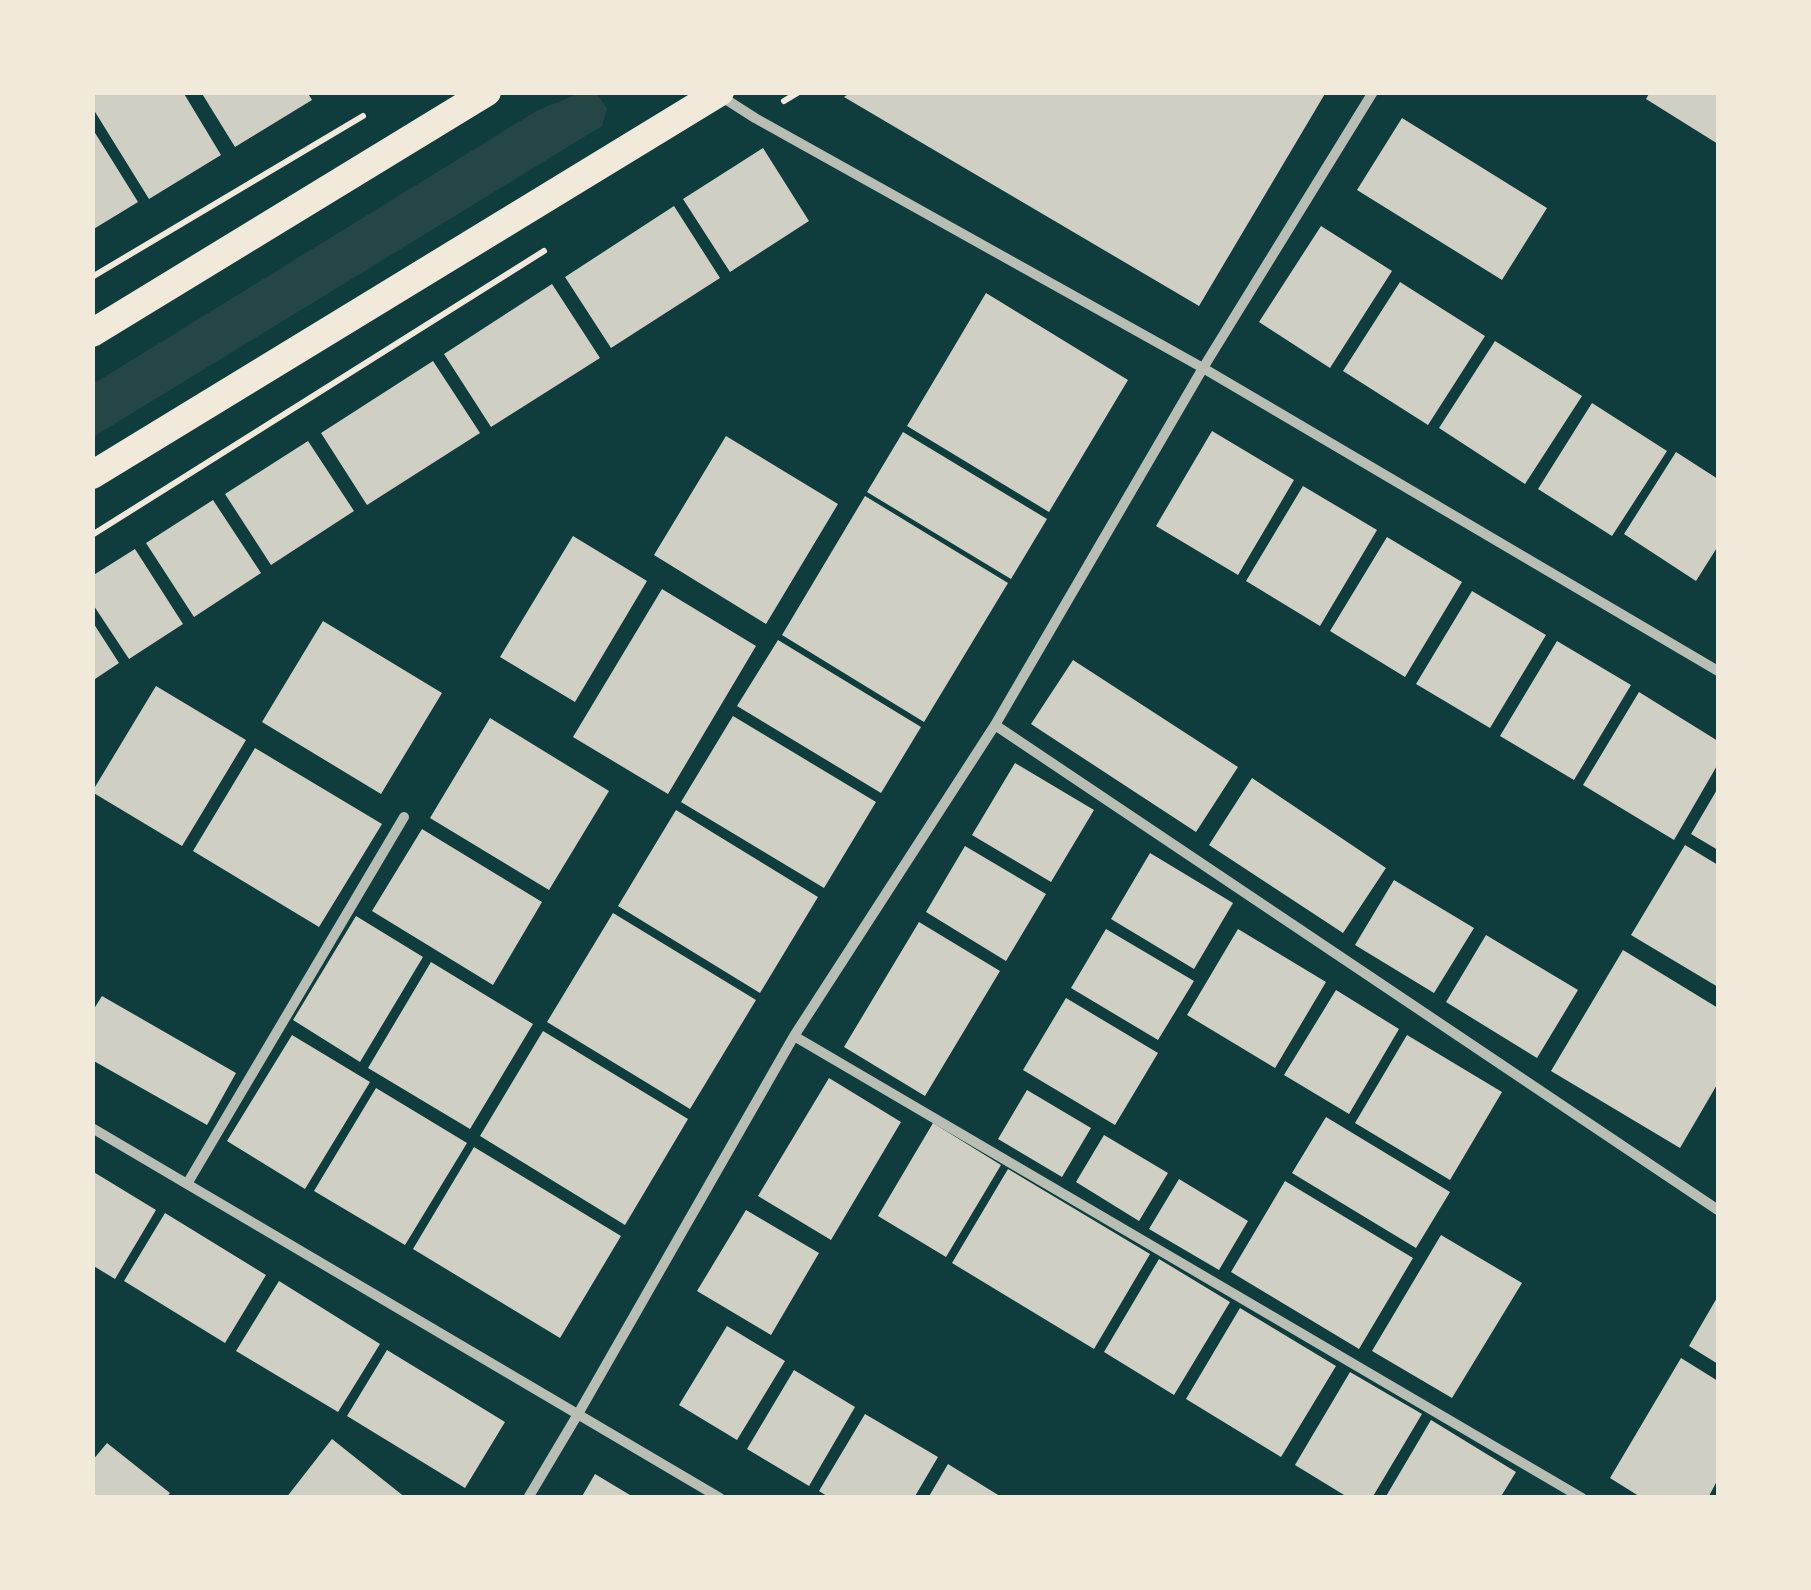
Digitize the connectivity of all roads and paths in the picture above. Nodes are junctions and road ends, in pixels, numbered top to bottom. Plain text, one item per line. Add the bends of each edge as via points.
1 (487, 92) edge
2 (799, 92) edge
3 (1373, 92) edge
4 (717, 93) edge
5 (370, 112) dead end
6 (755, 118) junction
7 (556, 243) dead end
8 (92, 277) edge
9 (92, 333) edge
10 (1202, 368) junction
11 (92, 475) edge
12 (92, 535) edge
13 (1718, 671) edge
14 (995, 725) junction
15 (404, 816) dead end
16 (794, 1036) junction
17 (92, 1128) edge
18 (187, 1184) junction
19 (1718, 1210) edge
20 (578, 1414) junction
21 (528, 1498) edge
22 (720, 1498) edge
23 (1582, 1498) edge

1 - 9 highway
2 - 6 path
3 - 10 street
4 - 6 street
4 - 11 highway
5 - 8 path
6 - 10 street
7 - 12 path
10 - 13 street
10 - 14 street
14 - 16 street
14 - 19 street
15 - 18 street
16 - 20 street
16 - 23 street
17 - 18 street
18 - 20 street
20 - 21 street
20 - 22 street

